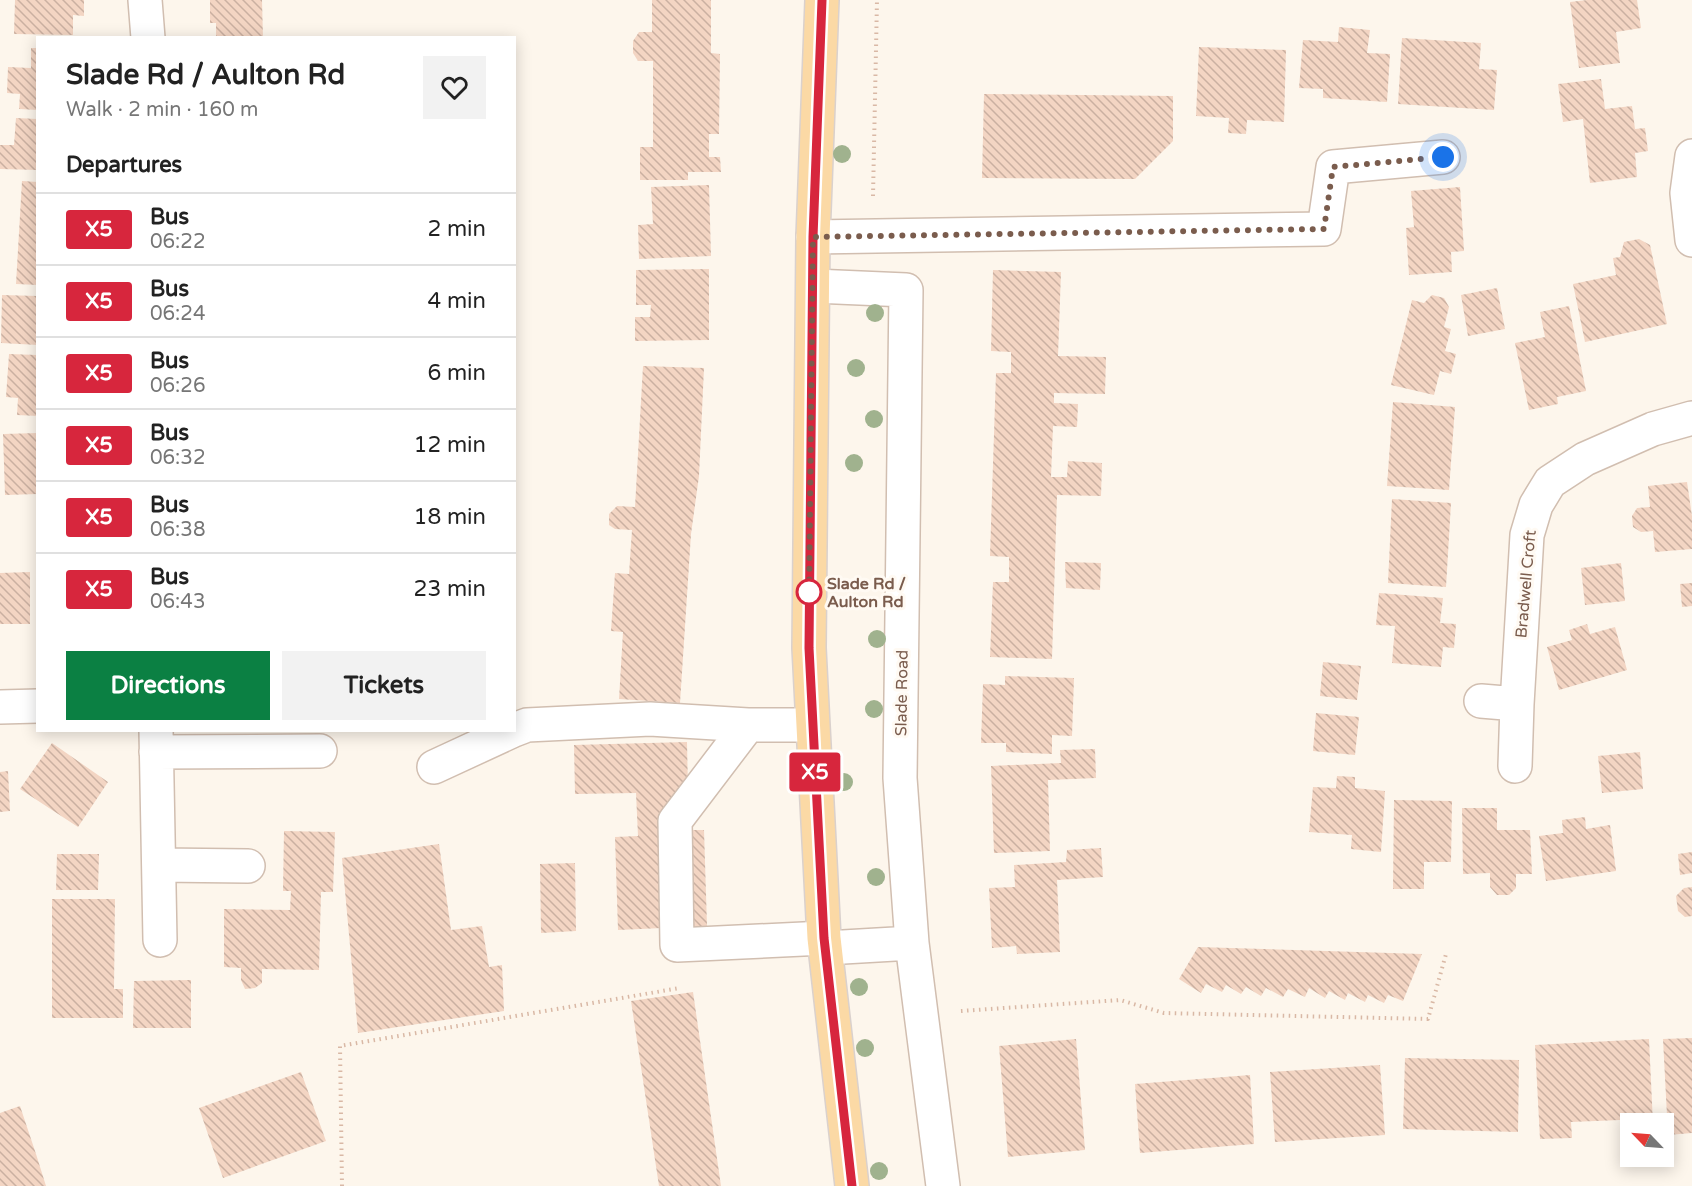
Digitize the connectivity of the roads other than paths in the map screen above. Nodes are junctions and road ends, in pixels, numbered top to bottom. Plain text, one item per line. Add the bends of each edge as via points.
1 (145, 0) edge
2 (822, 0) edge
3 (148, 36) edge
4 (1692, 156) edge
5 (1443, 157) dead end
6 (813, 237) junction
7 (1692, 240) edge
8 (814, 286) junction
9 (1692, 418) edge
10 (1481, 701) dead end
11 (1517, 704) junction
12 (36, 706) edge
13 (0, 707) edge
14 (812, 724) junction
15 (748, 725) junction
16 (516, 729) edge
17 (510, 732) edge
18 (156, 741) edge
19 (321, 751) dead end
20 (434, 766) dead end
21 (1515, 766) dead end
22 (159, 865) junction
23 (248, 866) dead end
24 (160, 940) dead end
25 (825, 943) junction
26 (912, 943) junction
27 (852, 1186) edge
28 (943, 1186) edge

1 - 3 street
2 - 6 main road
4 - 7 street via 1687,193
5 - 6 street via 1333,167 1324,229
6 - 8 main road
8 - 14 main road via 809,648
8 - 26 street, Slade Road via 906,291 900,778
9 - 11 street, Bradwell Croft via 1653,429 1586,459 1550,482 1536,506 1527,535
10 - 11 street
11 - 21 street, Bradwell Croft
12 - 13 street
14 - 15 street
14 - 25 main road
15 - 16 street via 650,719 527,725
15 - 25 street via 675,820 677,945
17 - 20 street
18 - 19 street
18 - 22 street
22 - 23 street
22 - 24 street
25 - 26 street
25 - 27 main road
26 - 28 street, Slade Road

